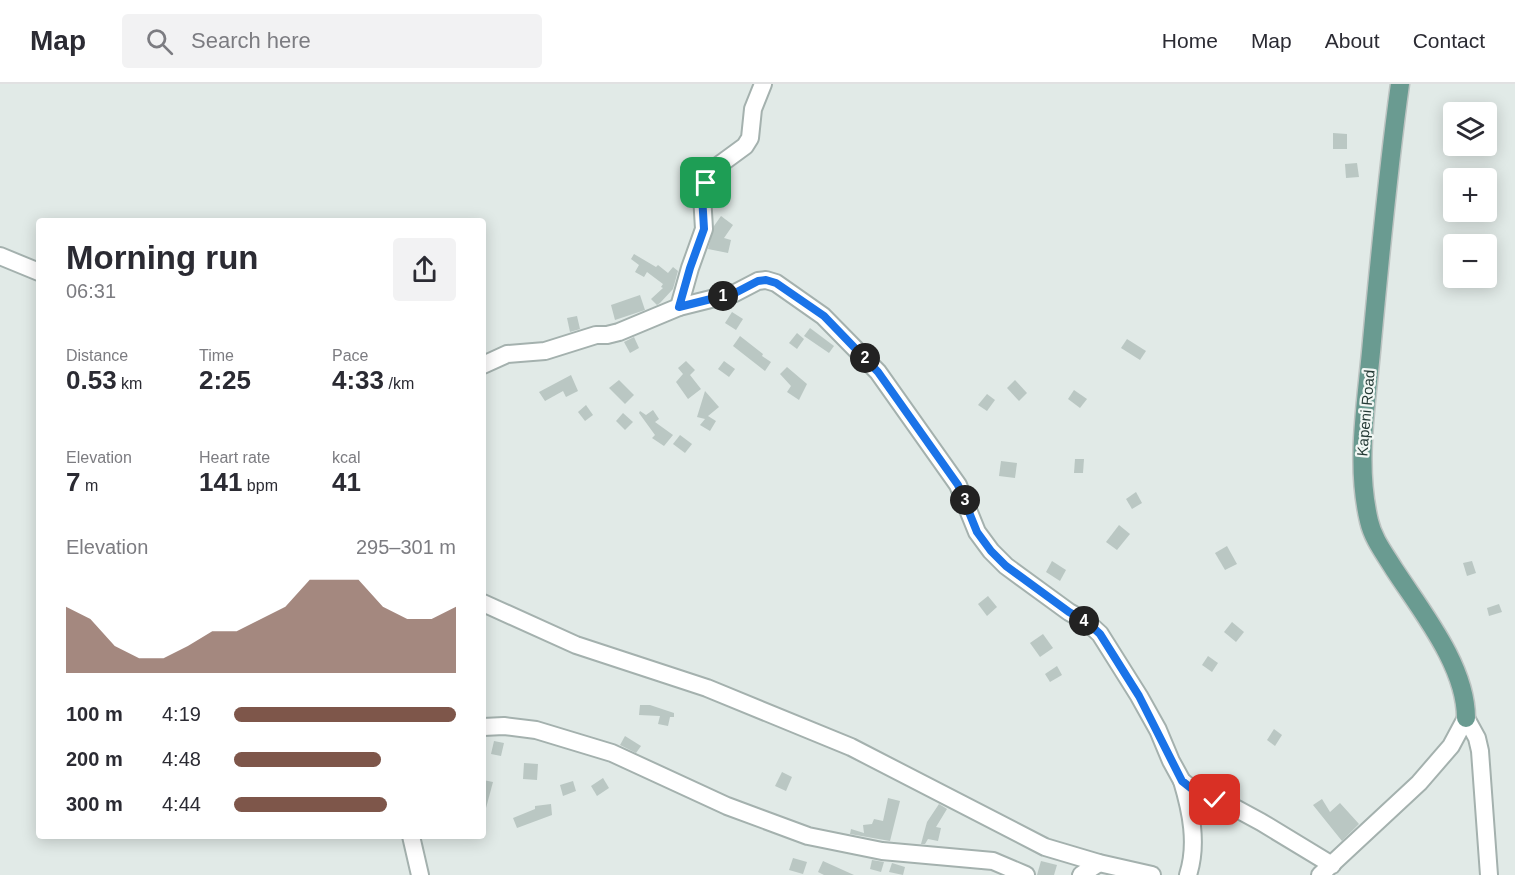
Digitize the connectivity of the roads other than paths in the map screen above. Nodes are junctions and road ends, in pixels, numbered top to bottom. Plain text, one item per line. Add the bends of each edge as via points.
1 (764, 84) edge
2 (1400, 84) edge
3 (0, 256) edge
4 (36, 271) edge
5 (679, 307) junction
6 (486, 364) edge
7 (486, 604) edge
8 (1466, 718) junction
9 (486, 728) edge
10 (1182, 781) junction
11 (412, 839) edge
12 (1099, 863) junction
13 (1329, 871) edge
14 (420, 875) edge
15 (1026, 875) edge
16 (1081, 875) edge
17 (1152, 875) edge
18 (1188, 875) edge
19 (1489, 875) edge

1 - 5 street via 753,109 750,138 715,168 706,183 702,195 704,229
2 - 8 main road, Kapeni Road via 1378,276 1362,470 1374,537 1445,649 1462,685
3 - 4 street
5 - 6 street via 619,332 596,334 546,351 507,354
5 - 10 street via 735,293 766,280 824,316 878,372 958,485 977,532 991,551 1100,634 1139,696
7 - 12 street via 576,645 707,688 851,747 1045,847
8 - 13 street via 1451,746 1419,783
8 - 19 street via 1480,751
9 - 15 street via 536,730 612,753 727,806 808,836 882,851 993,861
10 - 13 street via 1196,792 1237,809
10 - 18 street via 1192,835
11 - 14 street
12 - 16 street
12 - 17 street

